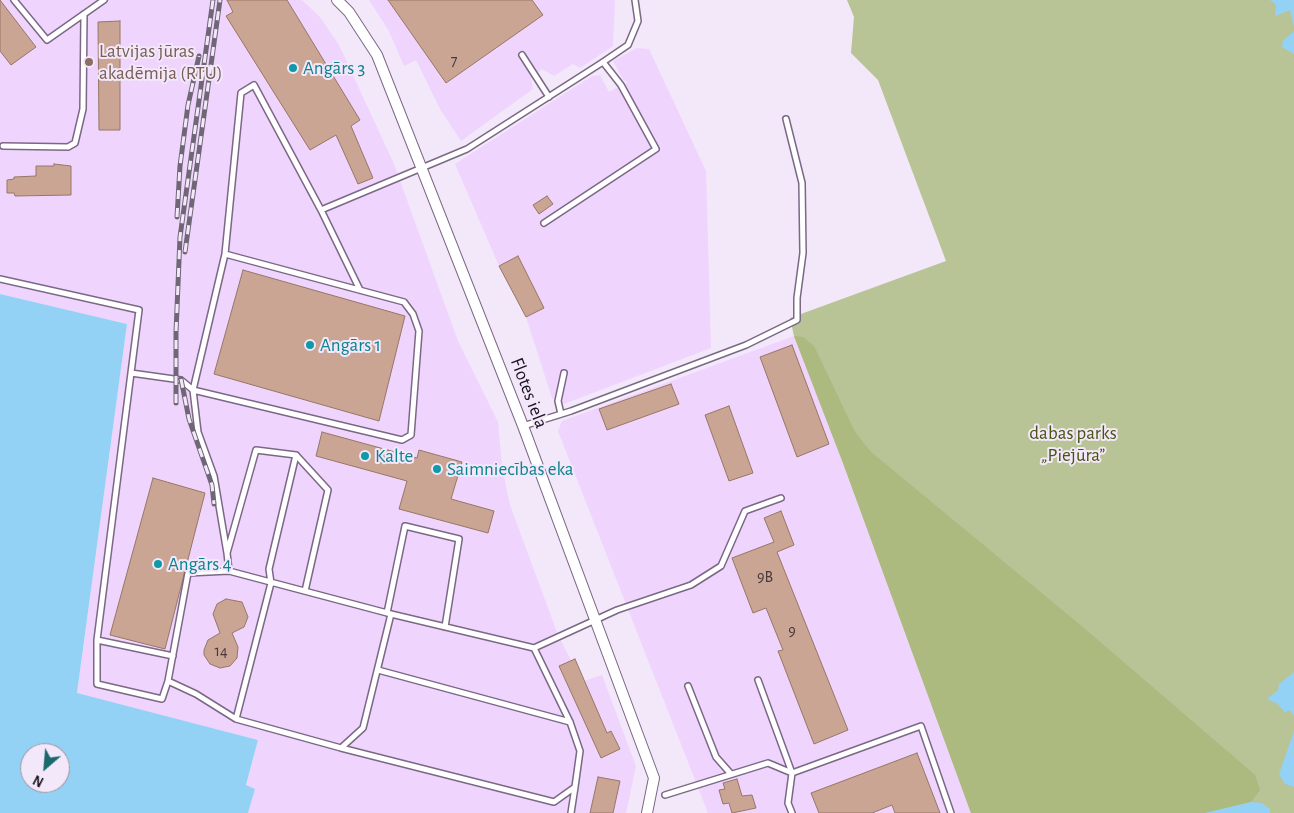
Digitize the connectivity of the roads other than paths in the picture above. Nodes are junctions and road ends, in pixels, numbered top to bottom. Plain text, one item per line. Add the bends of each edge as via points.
1 (14, 0) edge
2 (104, 0) edge
3 (337, 0) edge
4 (635, 0) edge
5 (84, 14) junction
6 (522, 55) dead end
7 (603, 62) junction
8 (549, 97) junction
9 (786, 119) dead end
10 (3, 146) dead end
11 (423, 168) junction
12 (321, 210) junction
13 (544, 223) dead end
14 (225, 254) junction
15 (0, 279) edge
16 (360, 290) junction
17 (131, 373) junction
18 (564, 373) dead end
19 (193, 390) junction
20 (561, 414) junction
21 (523, 426) junction
22 (296, 455) junction
23 (781, 498) dead end
24 (227, 553) junction
25 (229, 571) junction
26 (271, 583) junction
27 (304, 592) junction
28 (389, 613) junction
29 (596, 621) junction
30 (445, 627) junction
31 (97, 640) junction
32 (534, 648) junction
33 (173, 656) junction
34 (378, 670) junction
35 (758, 680) dead end
36 (168, 681) junction
37 (688, 686) dead end
38 (236, 719) junction
39 (570, 722) junction
40 (341, 748) junction
41 (792, 773) junction
42 (731, 774) junction
43 (576, 787) junction
44 (665, 795) dead end
45 (571, 813) edge
46 (647, 813) edge
47 (792, 813) edge
48 (951, 813) edge

1 - 5 lane via 47,40
2 - 5 lane
3 - 11 street, Flotes iela via 349,12 377,55
4 - 7 lane via 638,21 628,45
5 - 10 lane via 82,109 75,143 68,147
6 - 8 lane
7 - 8 lane
7 - 13 lane via 621,85 656,149
8 - 11 lane via 467,149
9 - 20 lane via 802,183 803,253 797,320 746,345
11 - 12 lane
11 - 21 street, Flotes iela
12 - 14 lane via 254,85 240,93
12 - 16 lane
14 - 16 lane
14 - 19 lane
15 - 17 lane via 138,310
16 - 19 lane via 404,302 414,314 419,331 411,435 402,440
17 - 19 lane via 181,380
17 - 31 lane
18 - 20 lane via 558,401
19 - 24 lane via 198,432 214,476
20 - 21 lane
21 - 29 street, Flotes iela
22 - 24 lane via 256,450
22 - 26 lane via 269,570
22 - 27 lane via 328,490
23 - 29 lane via 745,511 721,566 691,585
24 - 25 lane
25 - 26 lane
25 - 33 lane via 188,573
26 - 27 lane
26 - 38 lane
27 - 28 lane
28 - 30 lane
28 - 30 lane via 405,526 459,539
28 - 34 lane
29 - 32 lane
29 - 46 street, Flotes iela via 654,778
30 - 32 lane
31 - 33 lane
31 - 36 lane via 98,684 162,699
32 - 39 lane
33 - 36 lane
34 - 39 lane
34 - 40 lane via 363,728
35 - 41 lane
36 - 38 lane
37 - 42 lane via 716,756
38 - 40 lane
39 - 43 lane via 580,751
40 - 43 lane via 554,802
41 - 42 lane via 768,763
41 - 47 lane via 788,803
41 - 48 lane via 921,726
42 - 44 lane
43 - 45 lane

